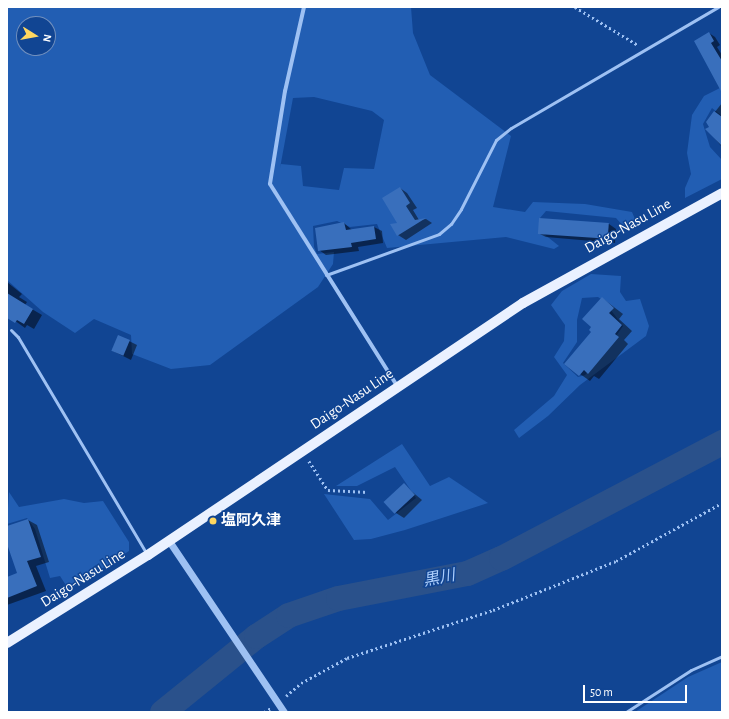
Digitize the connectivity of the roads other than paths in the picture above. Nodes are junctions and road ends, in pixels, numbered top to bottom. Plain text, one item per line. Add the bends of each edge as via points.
1 (304, 7) edge
2 (718, 7) edge
3 (722, 193) edge
4 (325, 275) junction
5 (11, 330) dead end
6 (397, 387) junction
7 (169, 541) junction
8 (148, 555) junction
9 (7, 643) edge
10 (722, 656) edge
11 (284, 712) edge
12 (626, 712) edge

1 - 4 street via 285,91 270,184
2 - 4 lane via 510,128 496,140 461,209 439,234
3 - 6 main road, Daigo-Nasu Line via 523,303
4 - 6 street
5 - 8 lane via 18,337
6 - 7 main road, Daigo-Nasu Line
7 - 8 main road, Daigo-Nasu Line
7 - 11 street
8 - 9 main road, Daigo-Nasu Line
10 - 12 lane via 691,670

